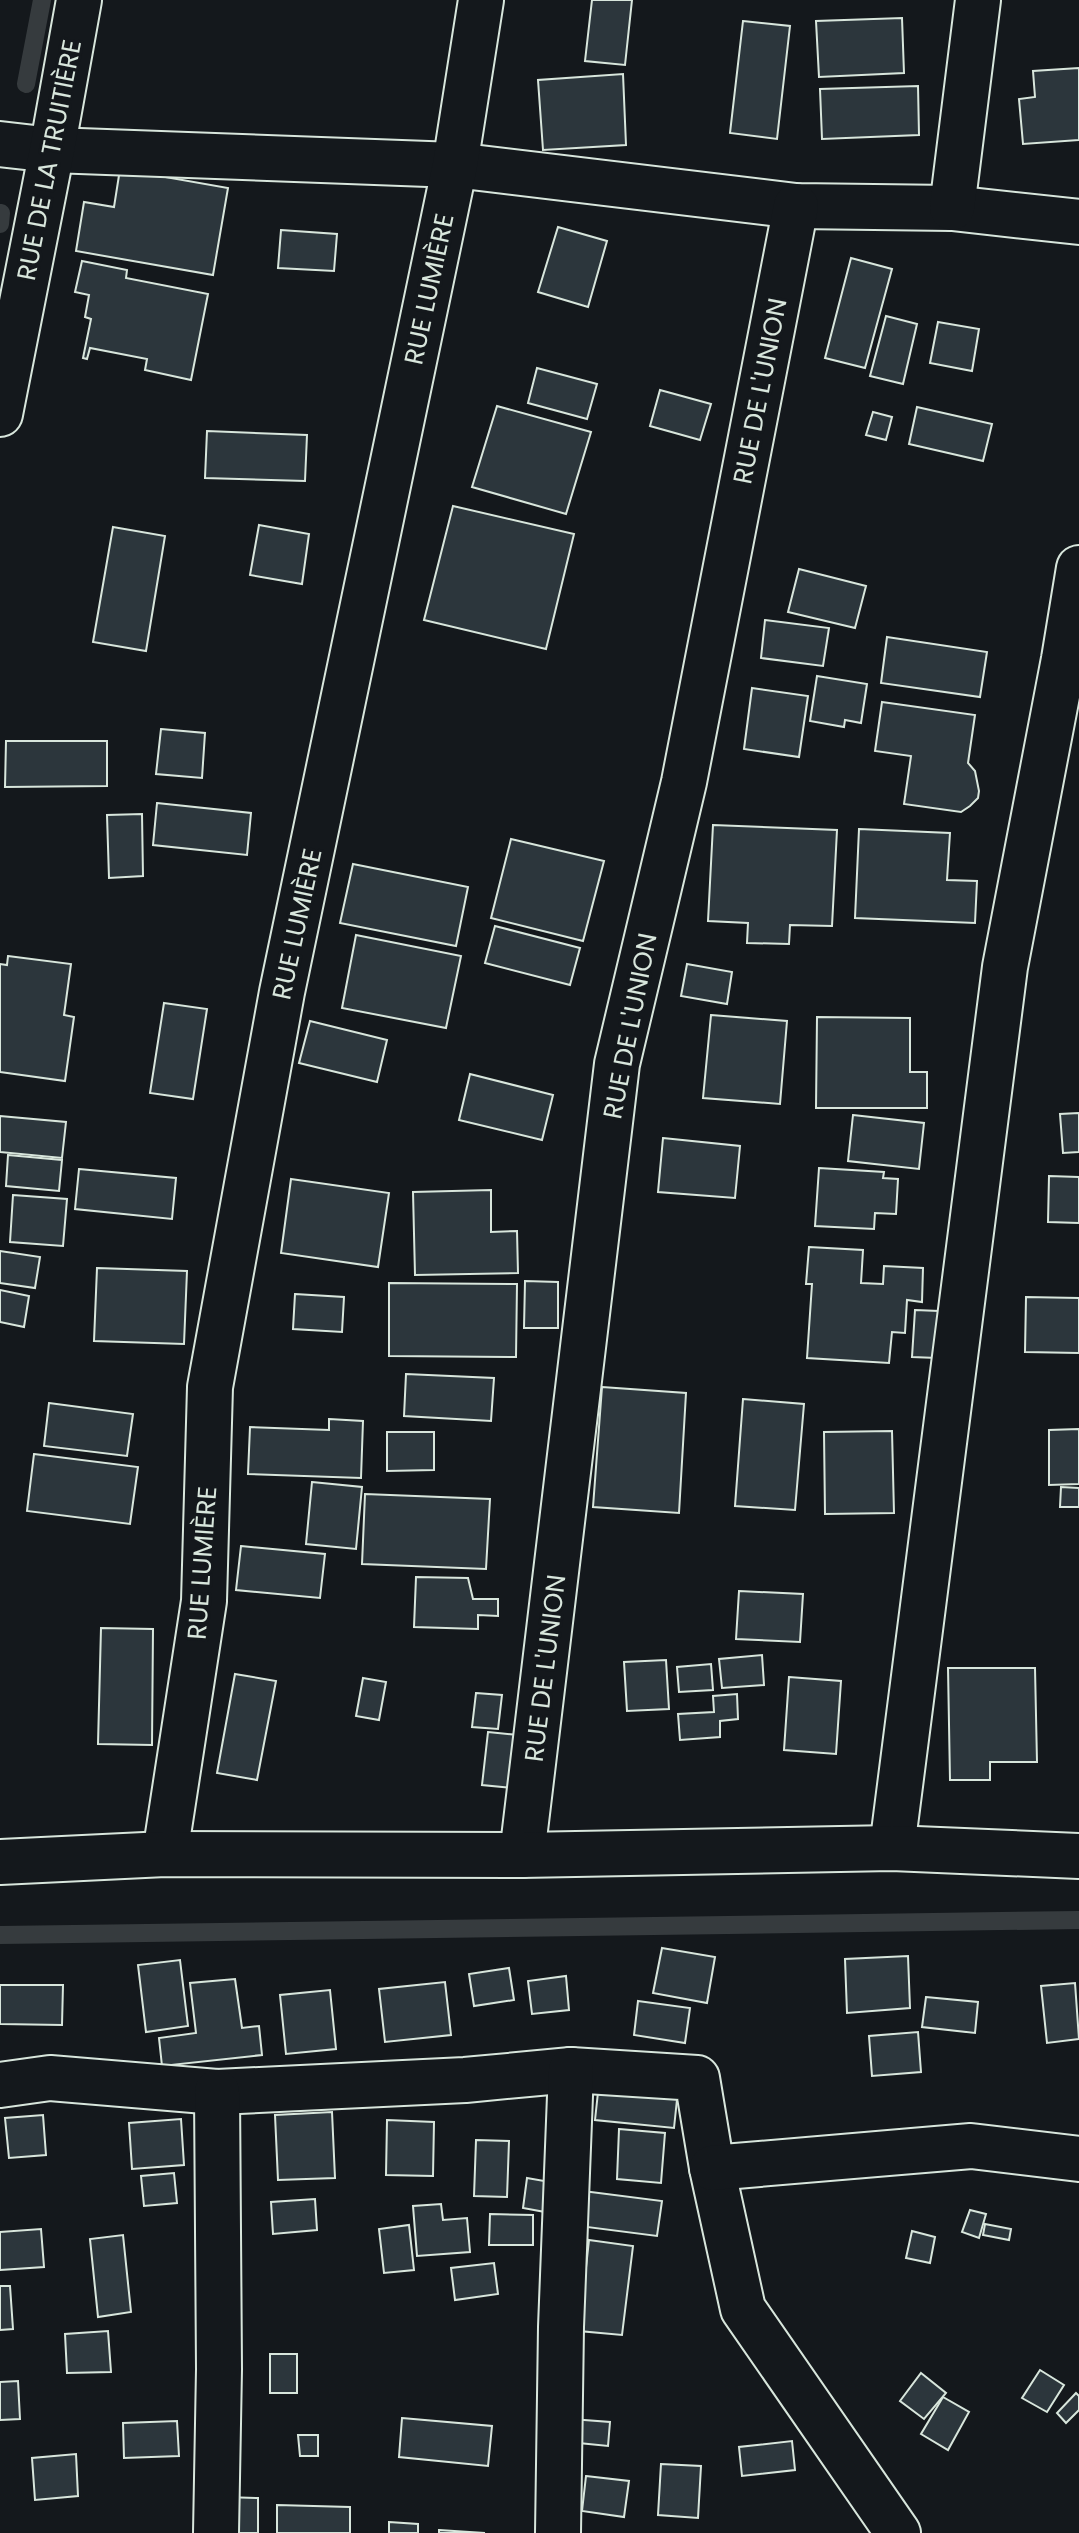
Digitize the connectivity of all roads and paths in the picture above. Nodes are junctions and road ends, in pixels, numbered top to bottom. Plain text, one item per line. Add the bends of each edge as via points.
1 (79, 0) edge
2 (481, 0) edge
3 (978, 0) edge
4 (0, 144) edge
5 (52, 150) junction
6 (455, 165) junction
7 (796, 206) junction
8 (952, 208) junction
9 (1079, 222) edge
10 (0, 414) edge
11 (1079, 568) edge
12 (892, 1848) junction
13 (165, 1854) junction
14 (522, 1855) junction
15 (1079, 1856) edge
16 (0, 1862) edge
17 (571, 2070) junction
18 (0, 2085) edge
19 (217, 2092) junction
20 (1079, 2159) edge
21 (712, 2168) junction
22 (216, 2533) edge
23 (558, 2533) edge
24 (898, 2533) edge

1 - 5 street, RUE DE LA TRUITIÈRE
2 - 6 street, RUE LUMIÈRE
3 - 8 street
4 - 5 street
5 - 6 street
5 - 10 street, RUE DE LA TRUITIÈRE
6 - 7 street
6 - 13 street, RUE LUMIÈRE via 282,992 210,1387 204,1601
7 - 8 street
7 - 14 street, RUE DE L'UNION via 684,782 617,1064
8 - 9 street
11 - 12 street via 1005,967
12 - 14 street
12 - 15 street
13 - 14 street
13 - 16 street
17 - 19 street
17 - 21 street via 697,2078
17 - 23 street
18 - 19 street via 50,2078
19 - 22 street
20 - 21 street via 971,2146
21 - 24 street via 743,2309

